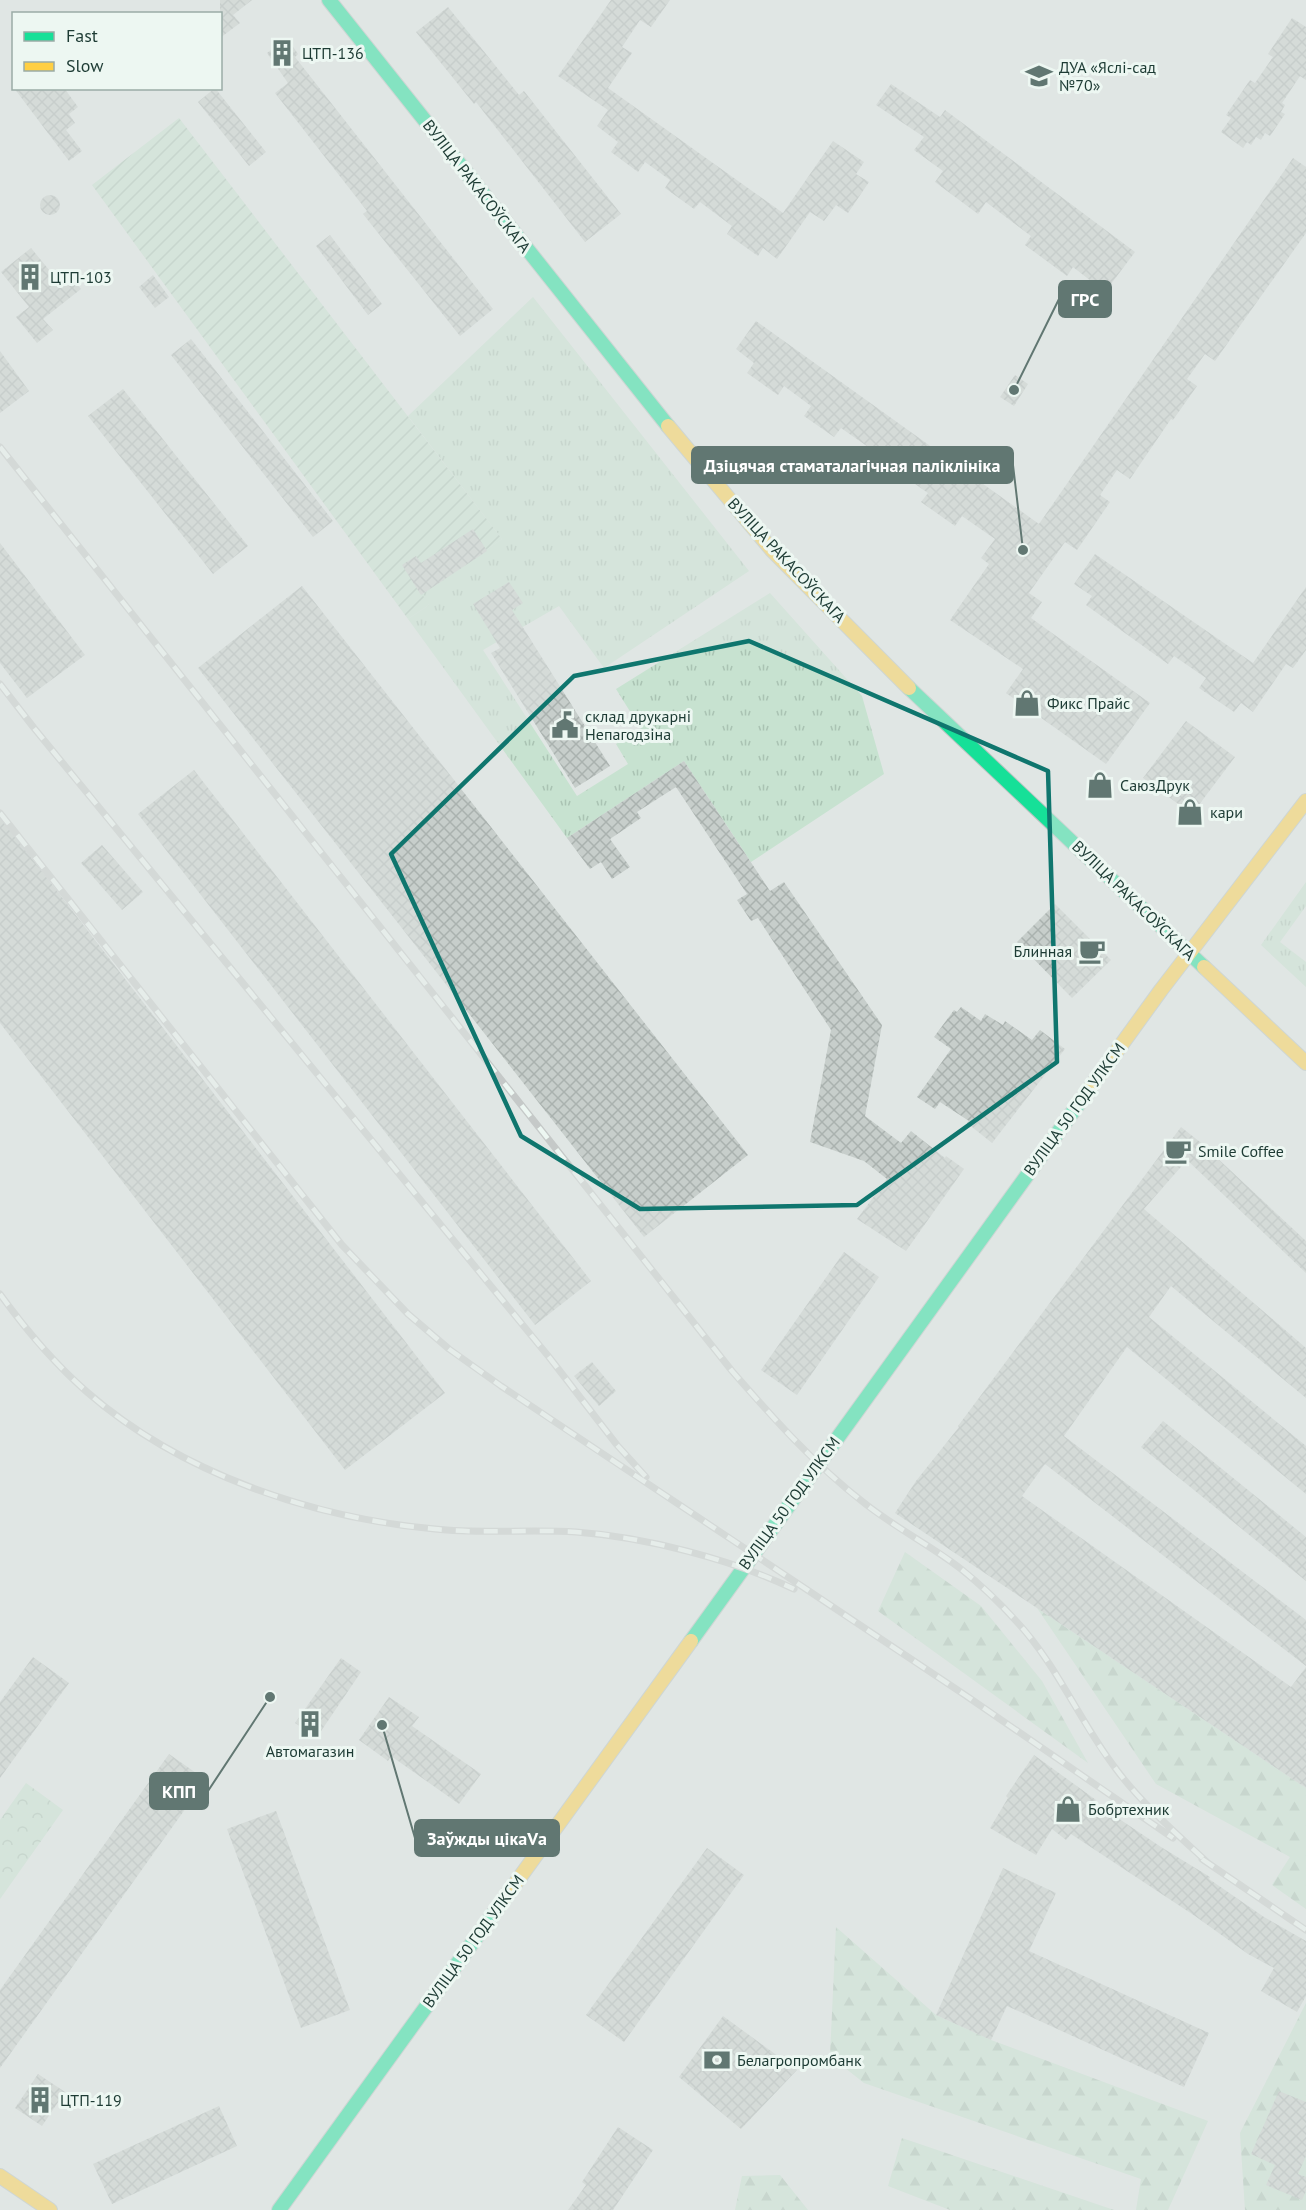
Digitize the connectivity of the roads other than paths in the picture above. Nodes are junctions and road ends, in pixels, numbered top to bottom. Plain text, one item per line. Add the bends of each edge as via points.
1 (329, 0) edge
2 (1306, 801) edge
3 (1189, 953) junction
4 (1306, 1063) edge
5 (0, 2176) edge
6 (50, 2210) edge
7 (279, 2210) edge

1 - 3 main road, ВУЛІЦА РАКАСОЎСКАГА via 660,416 772,550 885,665
2 - 3 main road, ВУЛІЦА 50 ГОД УЛКСМ
3 - 4 main road, ВУЛІЦА РАКАСОЎСКАГА
3 - 7 main road, ВУЛІЦА 50 ГОД УЛКСМ
5 - 6 main road

